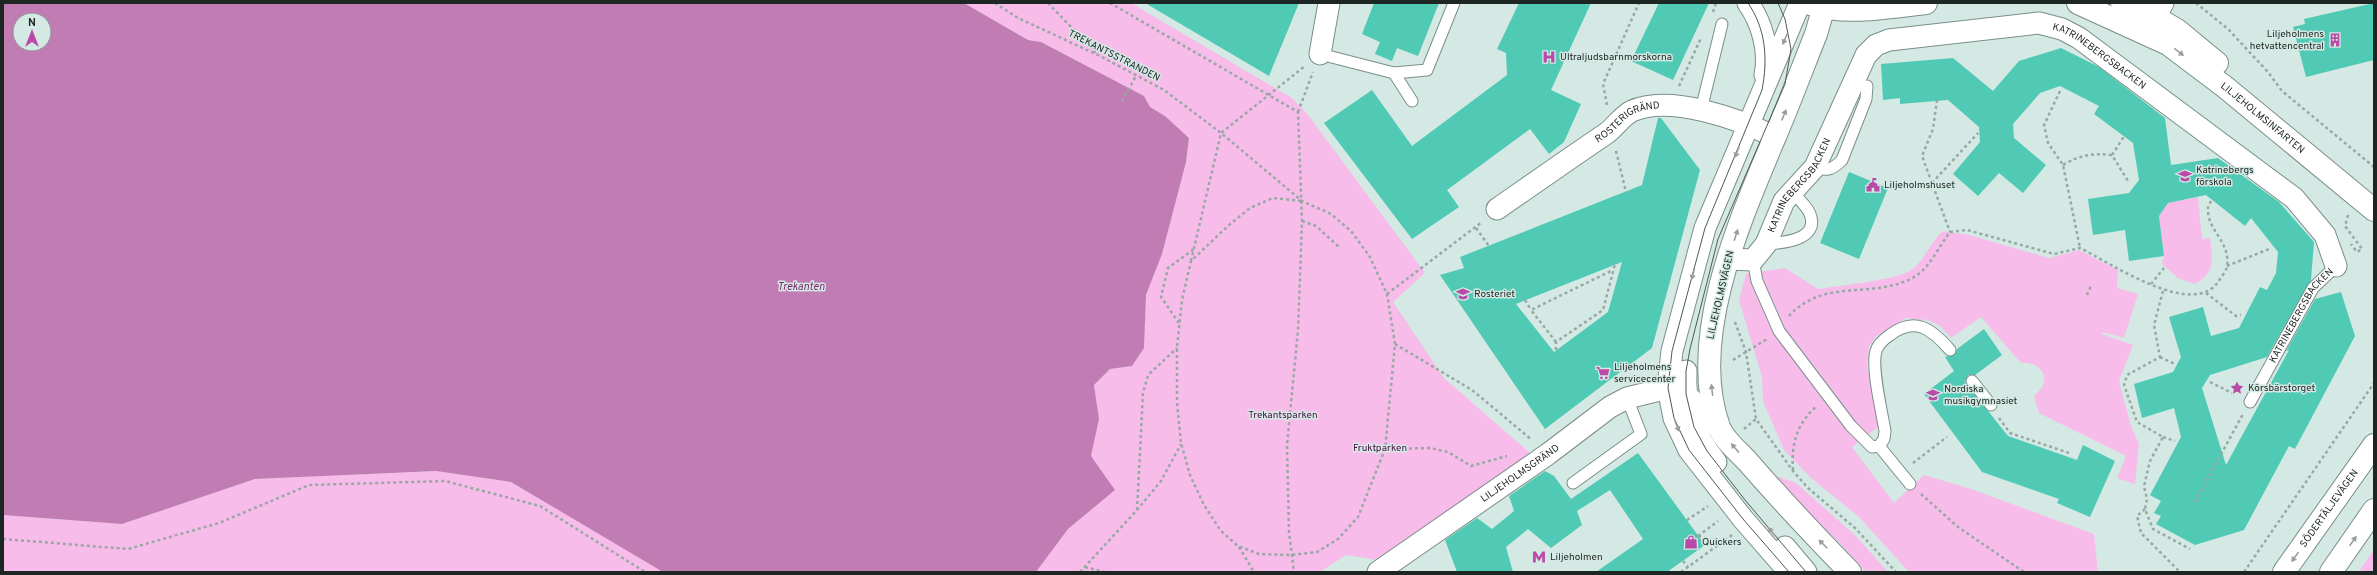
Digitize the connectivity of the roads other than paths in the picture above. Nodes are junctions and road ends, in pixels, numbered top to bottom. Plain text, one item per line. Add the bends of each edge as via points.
1 (1329, 3) edge
2 (1454, 3) edge
3 (1800, 3) edge
4 (1926, 3) edge
5 (2078, 3) edge
6 (1819, 5) edge
7 (2116, 8) edge
8 (1753, 11) edge
9 (2154, 18) edge
10 (1722, 24) dead end
11 (1320, 54) joint
12 (1394, 73) junction
13 (1867, 86) dead end
14 (1762, 90) junction
15 (1412, 101) dead end
16 (1701, 110) junction
17 (1749, 125) junction
18 (1775, 137) junction
19 (1815, 167) junction
20 (1792, 192) junction
21 (2374, 195) edge
22 (1497, 209) road end
23 (2374, 210) edge
24 (1766, 244) junction
25 (1728, 258) junction
26 (1753, 260) junction
27 (2336, 266) joint
28 (1710, 338) junction
29 (1950, 350) dead end
30 (1972, 381) dead end
31 (1677, 391) junction
32 (1627, 398) junction
33 (2250, 402) road end
34 (1991, 406) road end
35 (1719, 428) junction
36 (2374, 445) edge
37 (1879, 446) junction
38 (1573, 483) dead end
39 (1910, 484) road end
40 (2374, 510) edge
41 (1378, 572) edge
42 (1789, 572) edge
43 (1806, 572) edge
44 (1850, 572) edge
45 (2284, 572) edge
46 (2331, 572) edge

1 - 11 street
2 - 12 lane via 1426,70
3 -> 14 street
4 - 6 street, LILJEHOLMSVÄGEN via 1853,10
5 - 7 street
18 -> 6 street, LILJEHOLMSVÄGEN
7 - 9 street
8 - 14 street via 1764,41 1767,68
9 - 21 street, LILJEHOLMSINFARTEN via 2177,30
9 -> 23 street, LILJEHOLMSINFARTEN via 2168,44 2225,87
10 - 16 lane
11 - 12 lane
12 - 15 lane
13 - 19 lane via 1866,99 1842,160 1835,168 1824,171
14 - 17 street
16 - 17 street, ROSTERIGRÄND
16 - 22 street, ROSTERIGRÄND via 1670,104 1632,111 1611,130
17 - 18 street, ROSTERIGRÄND
17 -> 31 street via 1706,228 1672,351
25 -> 18 street, LILJEHOLMSVÄGEN via 1743,212
19 - 20 street, KATRINEBERGSBACKEN
19 - 27 street, KATRINEBERGSBACKEN via 1866,55 1876,45 1889,40 2039,23 2062,29 2079,38 2294,198 2325,235
20 - 24 street, KATRINEBERGSBACKEN via 1784,201
20 - 24 lane via 1810,212 1810,229 1803,237 1789,242
24 - 26 street, KATRINEBERGSBACKEN
25 - 26 street
25 - 28 street, LILJEHOLMSVÄGEN
26 - 37 lane via 1757,281 1779,330 1866,442 1872,447
27 - 33 lane, KATRINEBERGSBACKEN via 2314,288
28 - 31 street, LILJEHOLMSGRÄND via 1699,358 1686,371
35 -> 28 street, LILJEHOLMSVÄGEN via 1708,359
29 - 37 lane via 1930,330 1920,326 1907,325 1881,341 1874,364 1885,431 1884,439
30 - 34 lane
31 - 32 street, LILJEHOLMSGRÄND
31 - 35 street
31 -> 42 street via 1674,418 1689,450
43 -> 31 street via 1707,451
32 - 38 lane via 1641,434
32 - 41 street, LILJEHOLMSGRÄND via 1610,407 1548,454
44 -> 35 street, LILJEHOLMSVÄGEN via 1797,519
36 -> 45 street, SÖDERTÄLJEVÄGEN
37 - 39 lane
46 -> 40 street

